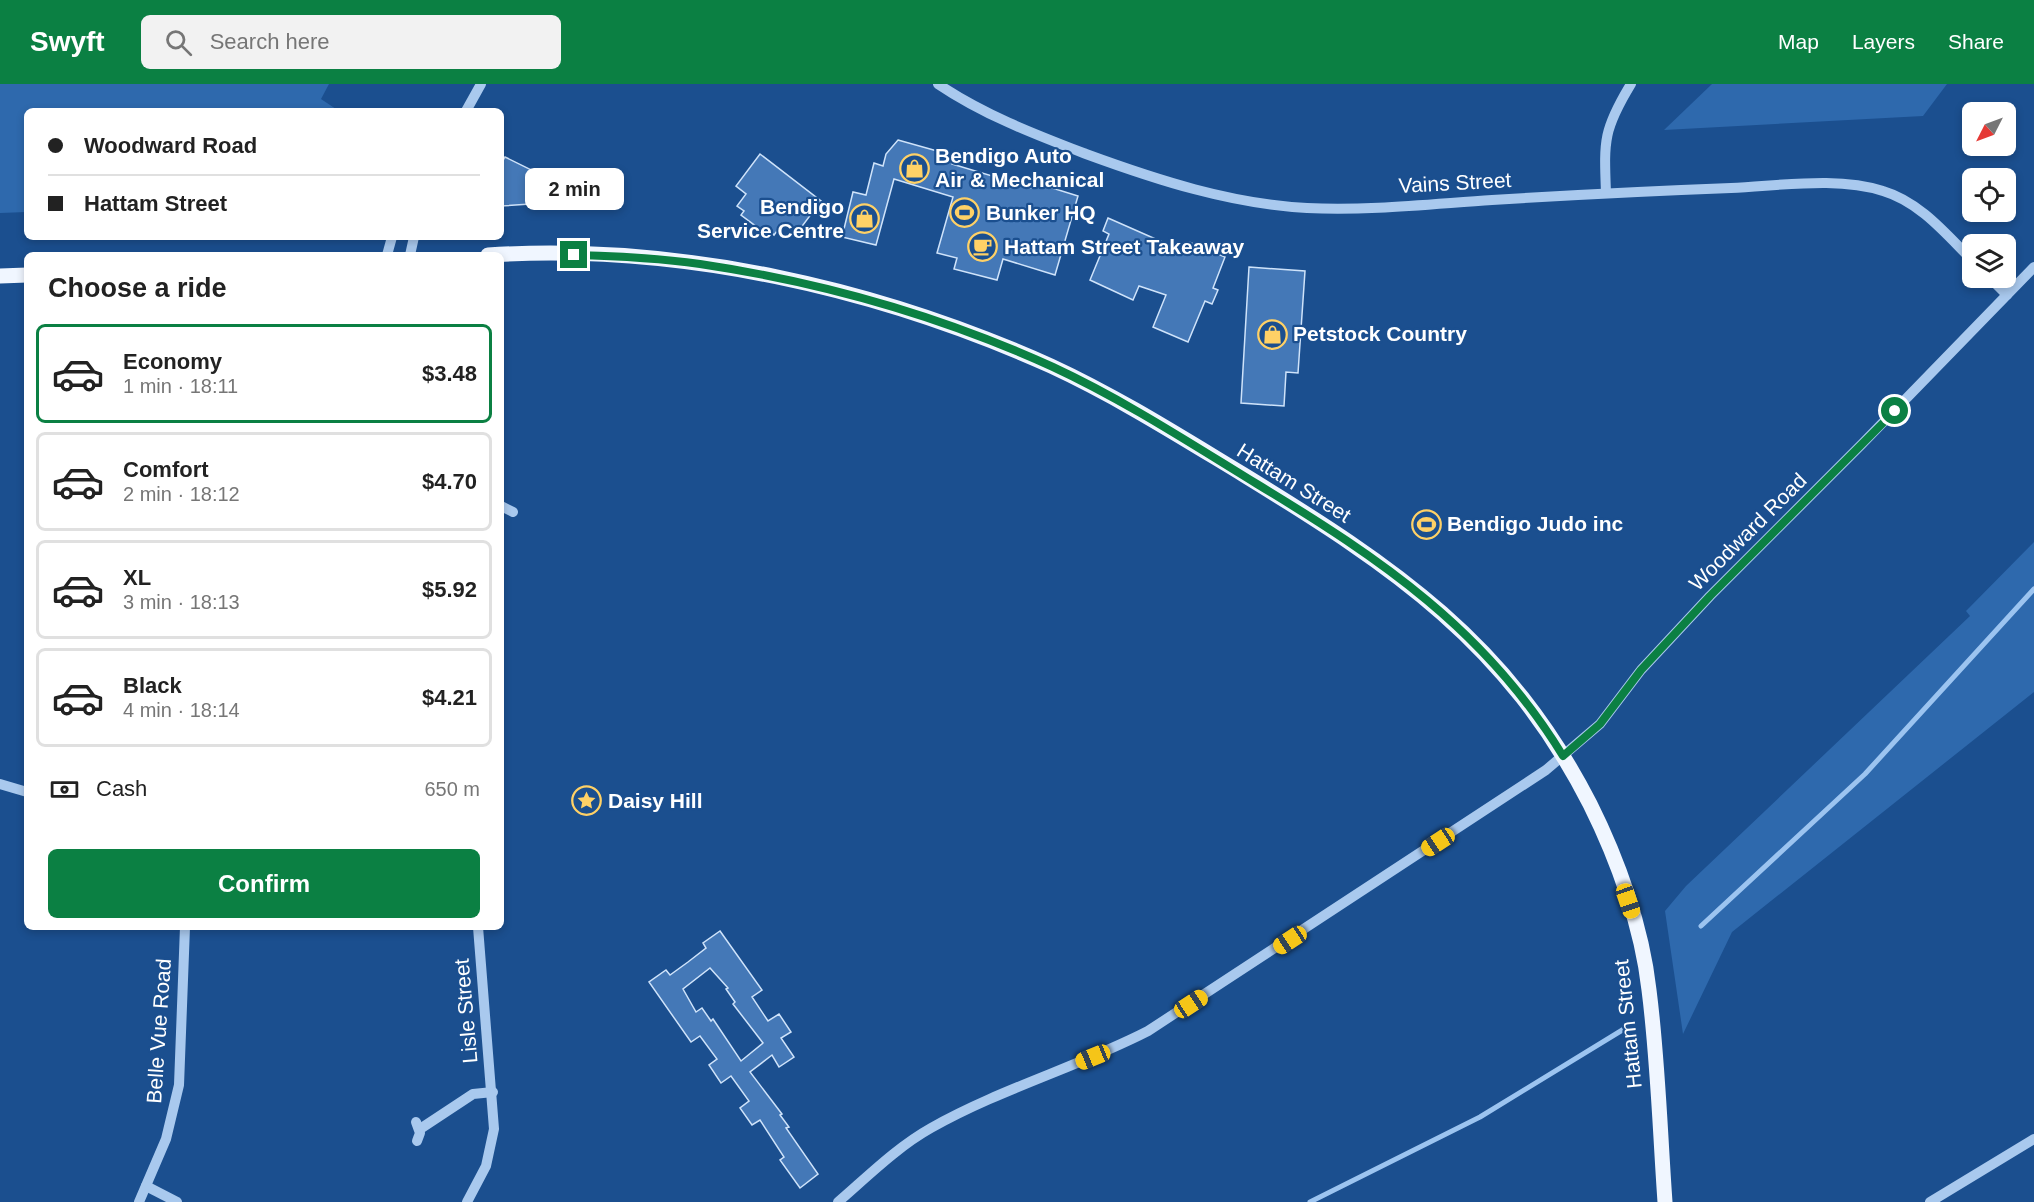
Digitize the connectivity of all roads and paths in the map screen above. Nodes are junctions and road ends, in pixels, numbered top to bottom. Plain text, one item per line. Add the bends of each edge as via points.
1 (481, 84) edge
2 (938, 84) edge
3 (1631, 84) edge
4 (468, 108) edge
5 (1606, 193) junction
6 (1962, 250) edge
7 (504, 254) edge
8 (2034, 267) edge
9 (24, 275) edge
10 (0, 276) edge
11 (2000, 288) edge
12 (2007, 295) junction
13 (504, 508) edge
14 (513, 512) dead end
15 (1563, 756) junction
16 (0, 784) edge
17 (24, 791) edge
18 (185, 930) edge
19 (478, 930) edge
20 (493, 1092) junction
21 (2034, 1139) edge
22 (417, 1141) dead end
23 (146, 1186) junction
24 (139, 1202) edge
25 (177, 1202) edge
26 (467, 1202) edge
27 (838, 1202) edge
28 (1665, 1202) edge
29 (1930, 1202) edge

1 - 4 street
2 - 5 street, Vains Street via 982,111 1057,143 1136,172 1249,202 1340,208
3 - 5 street via 1607,131
5 - 6 street, Vains Street via 1864,186 1885,191 1922,212
7 - 15 main road, Hattam Street via 542,253 698,263 785,279 920,316 1054,368 1108,395 1275,494 1377,560 1455,622 1489,656
8 - 12 street, Woodward Road
9 - 10 main road
11 - 12 street
12 - 15 street, Woodward Road via 1710,596 1641,670 1600,724
13 - 14 street
15 - 27 street, Woodward Road via 1520,789 1148,1031 994,1096 929,1129
15 - 28 main road, Hattam Street via 1609,849 1643,955
16 - 17 street
18 - 23 street, Belle Vue Road via 179,1085 166,1139
19 - 20 street, Lisle Street
20 - 22 street, Lisle Street via 473,1094 418,1125
20 - 26 street, Lisle Street via 491,1149
21 - 29 street
23 - 24 street, Belle Vue Road
23 - 25 street

